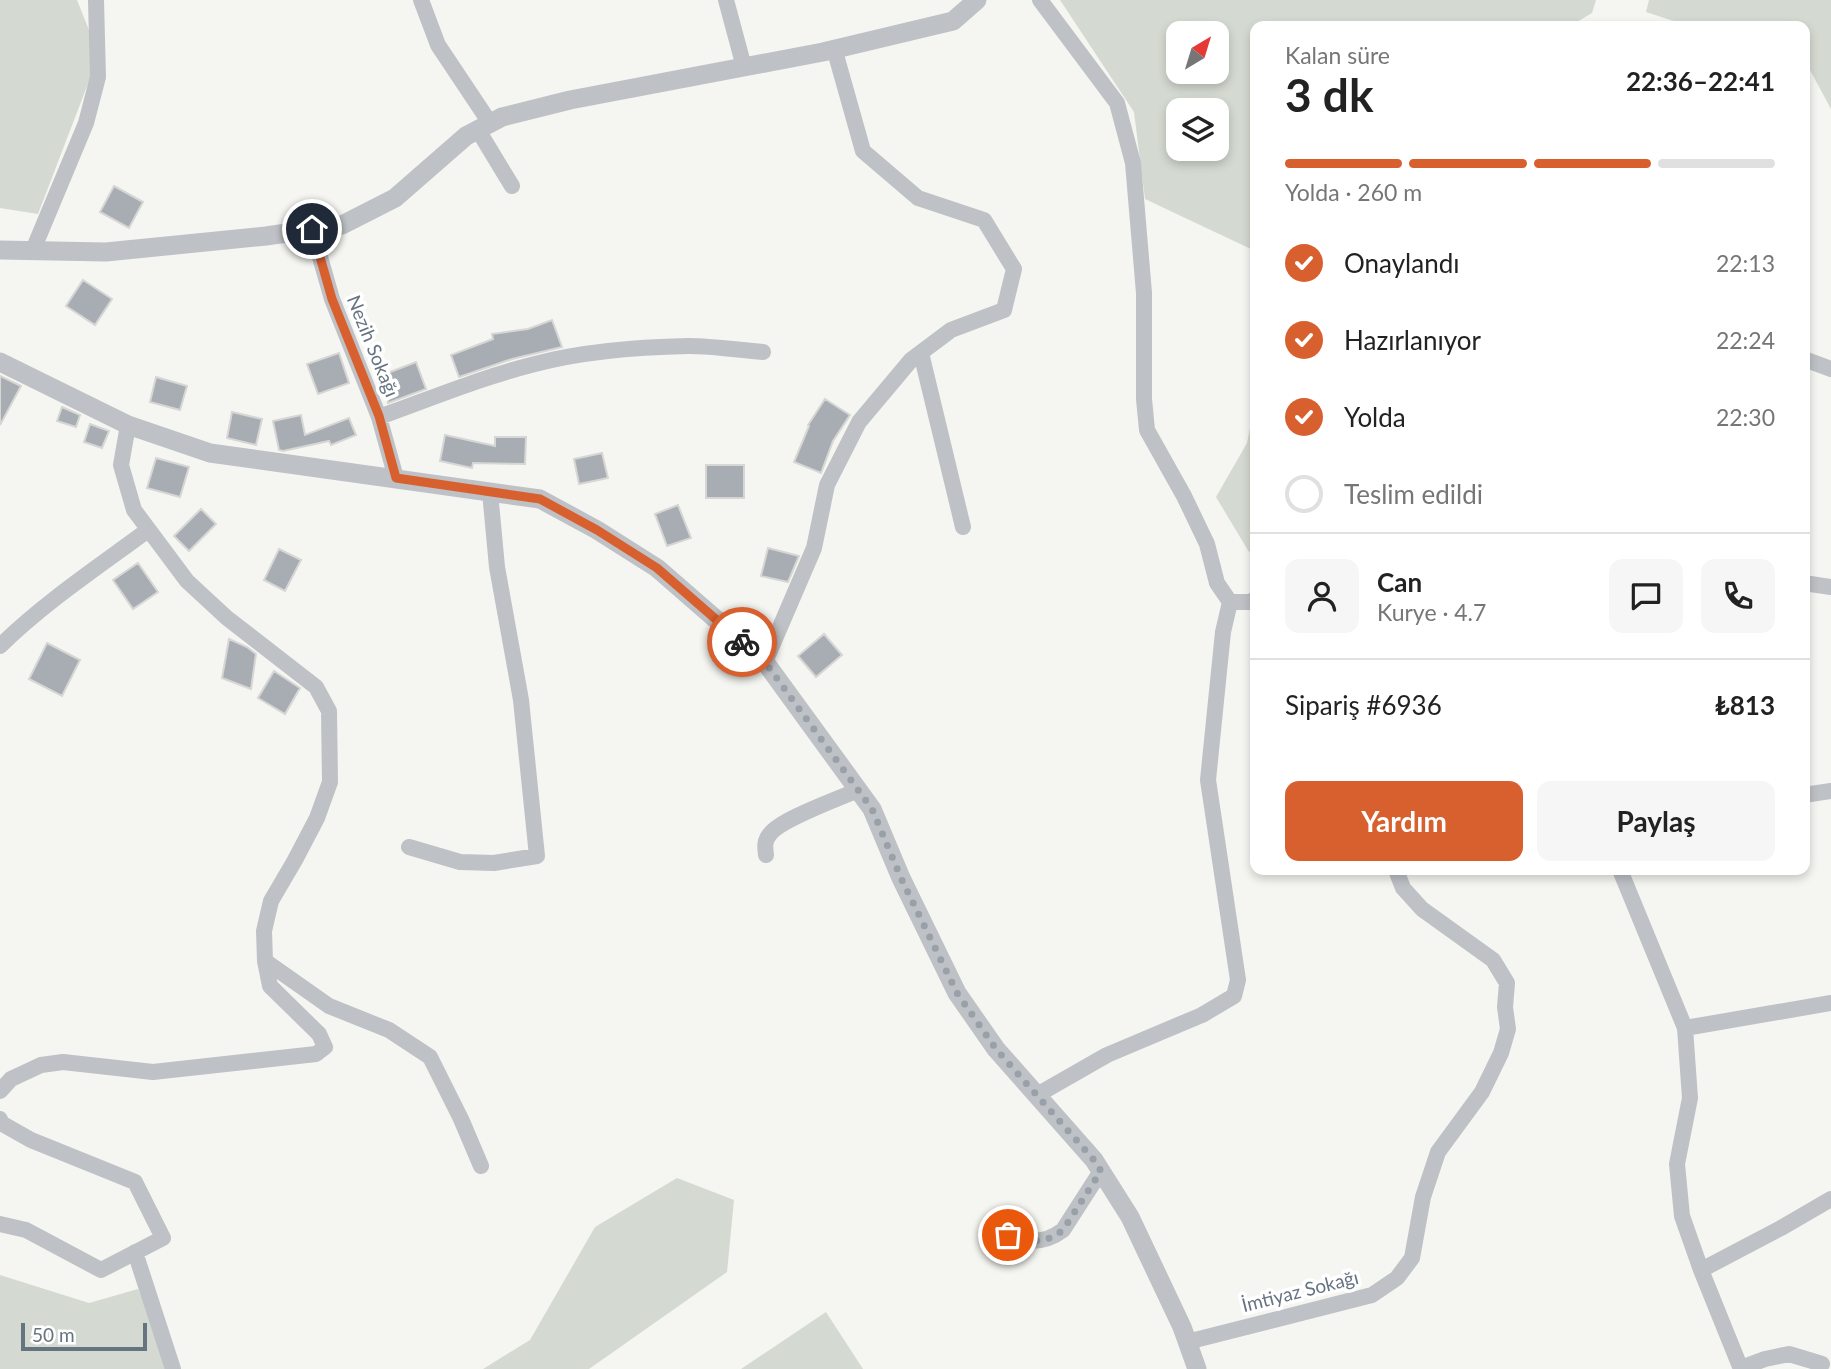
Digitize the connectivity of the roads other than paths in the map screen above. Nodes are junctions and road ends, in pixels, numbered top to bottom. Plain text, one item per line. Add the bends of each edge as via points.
1 (96, 0) edge
2 (421, 0) edge
3 (726, 0) edge
4 (977, 0) edge
5 (1040, 0) edge
6 (834, 48) junction
7 (744, 67) junction
8 (484, 127) junction
9 (512, 186) dead end
10 (312, 229) junction
11 (0, 250) edge
12 (33, 250) junction
13 (763, 352) dead end
14 (922, 352) junction
15 (1810, 361) edge
16 (0, 362) edge
17 (1831, 369) edge
18 (379, 416) junction
19 (128, 425) junction
20 (396, 478) junction
21 (491, 492) junction
22 (962, 527) dead end
23 (148, 530) junction
24 (1810, 584) edge
25 (1831, 587) edge
26 (1230, 602) junction
27 (1250, 602) edge
28 (0, 646) edge
29 (765, 662) junction
30 (858, 790) junction
31 (1831, 791) edge
32 (1810, 794) edge
33 (409, 847) dead end
34 (765, 855) dead end
35 (1398, 875) edge
36 (1622, 875) edge
37 (265, 961) junction
38 (1831, 1003) edge
39 (1685, 1028) junction
40 (0, 1091) edge
41 (1037, 1095) junction
42 (0, 1119) edge
43 (481, 1166) dead end
44 (1101, 1171) junction
45 (1831, 1199) edge
46 (0, 1224) edge
47 (998, 1228) dead end
48 (135, 1252) junction
49 (1701, 1270) junction
50 (1187, 1342) junction
51 (1822, 1364) dead end
52 (1741, 1368) edge
53 (173, 1369) edge
54 (1197, 1369) edge

1 - 12 street via 99,77 86,123
2 - 8 street via 438,45
3 - 7 street
4 - 6 street via 953,21
5 - 26 street via 1117,103 1133,163 1144,293 1147,430 1184,496 1207,544 1217,583
6 - 7 street
6 - 14 street via 863,151 918,198 985,220 1014,269 1004,310 951,330
7 - 8 street via 570,100 502,117
8 - 9 street
8 - 10 street via 466,136 395,198 342,225
10 - 12 street via 106,252
10 - 18 street, Nezih Sokağı via 332,299
11 - 12 street
13 - 18 street via 690,346 567,357 533,364
14 - 22 street
14 - 29 street via 859,422 827,485 814,548
15 - 17 street
16 - 19 street
18 - 20 street, Nezih Sokağı
19 - 20 street via 210,453
19 - 23 street via 121,465 134,510
20 - 21 street
21 - 29 street via 540,499 597,530 657,568
21 - 33 street via 497,567 521,700 537,856 494,863 460,862
23 - 28 street
23 - 37 street via 187,581 316,687 329,711 330,782 317,818 271,901 264,931
24 - 25 street
26 - 27 street
26 - 41 street via 1208,780 1238,980 1234,996 1202,1015 1107,1055
29 - 30 street
30 - 34 street via 779,825 764,845
30 - 41 street via 872,809 957,993 996,1049
31 - 32 street
35 - 50 street, İmtiyaz Sokağı via 1422,909 1493,960 1507,983 1507,1029 1501,1054 1482,1092 1438,1152 1423,1197 1412,1258 1397,1278 1372,1295
36 - 39 street
37 - 40 street via 270,986 319,1034 325,1046 316,1054 153,1072 63,1062 41,1065 11,1079
37 - 43 street via 328,1006 389,1030 430,1057
38 - 39 street
39 - 49 street via 1690,1098 1677,1164 1682,1216
41 - 44 street
42 - 48 street via 31,1140 135,1182 163,1238
44 - 47 street via 1055,1236 1037,1242
44 - 50 street via 1130,1217
45 - 49 street
46 - 48 street via 26,1230 101,1270
48 - 53 street
49 - 52 street
50 - 54 street
51 - 52 street via 1789,1354

